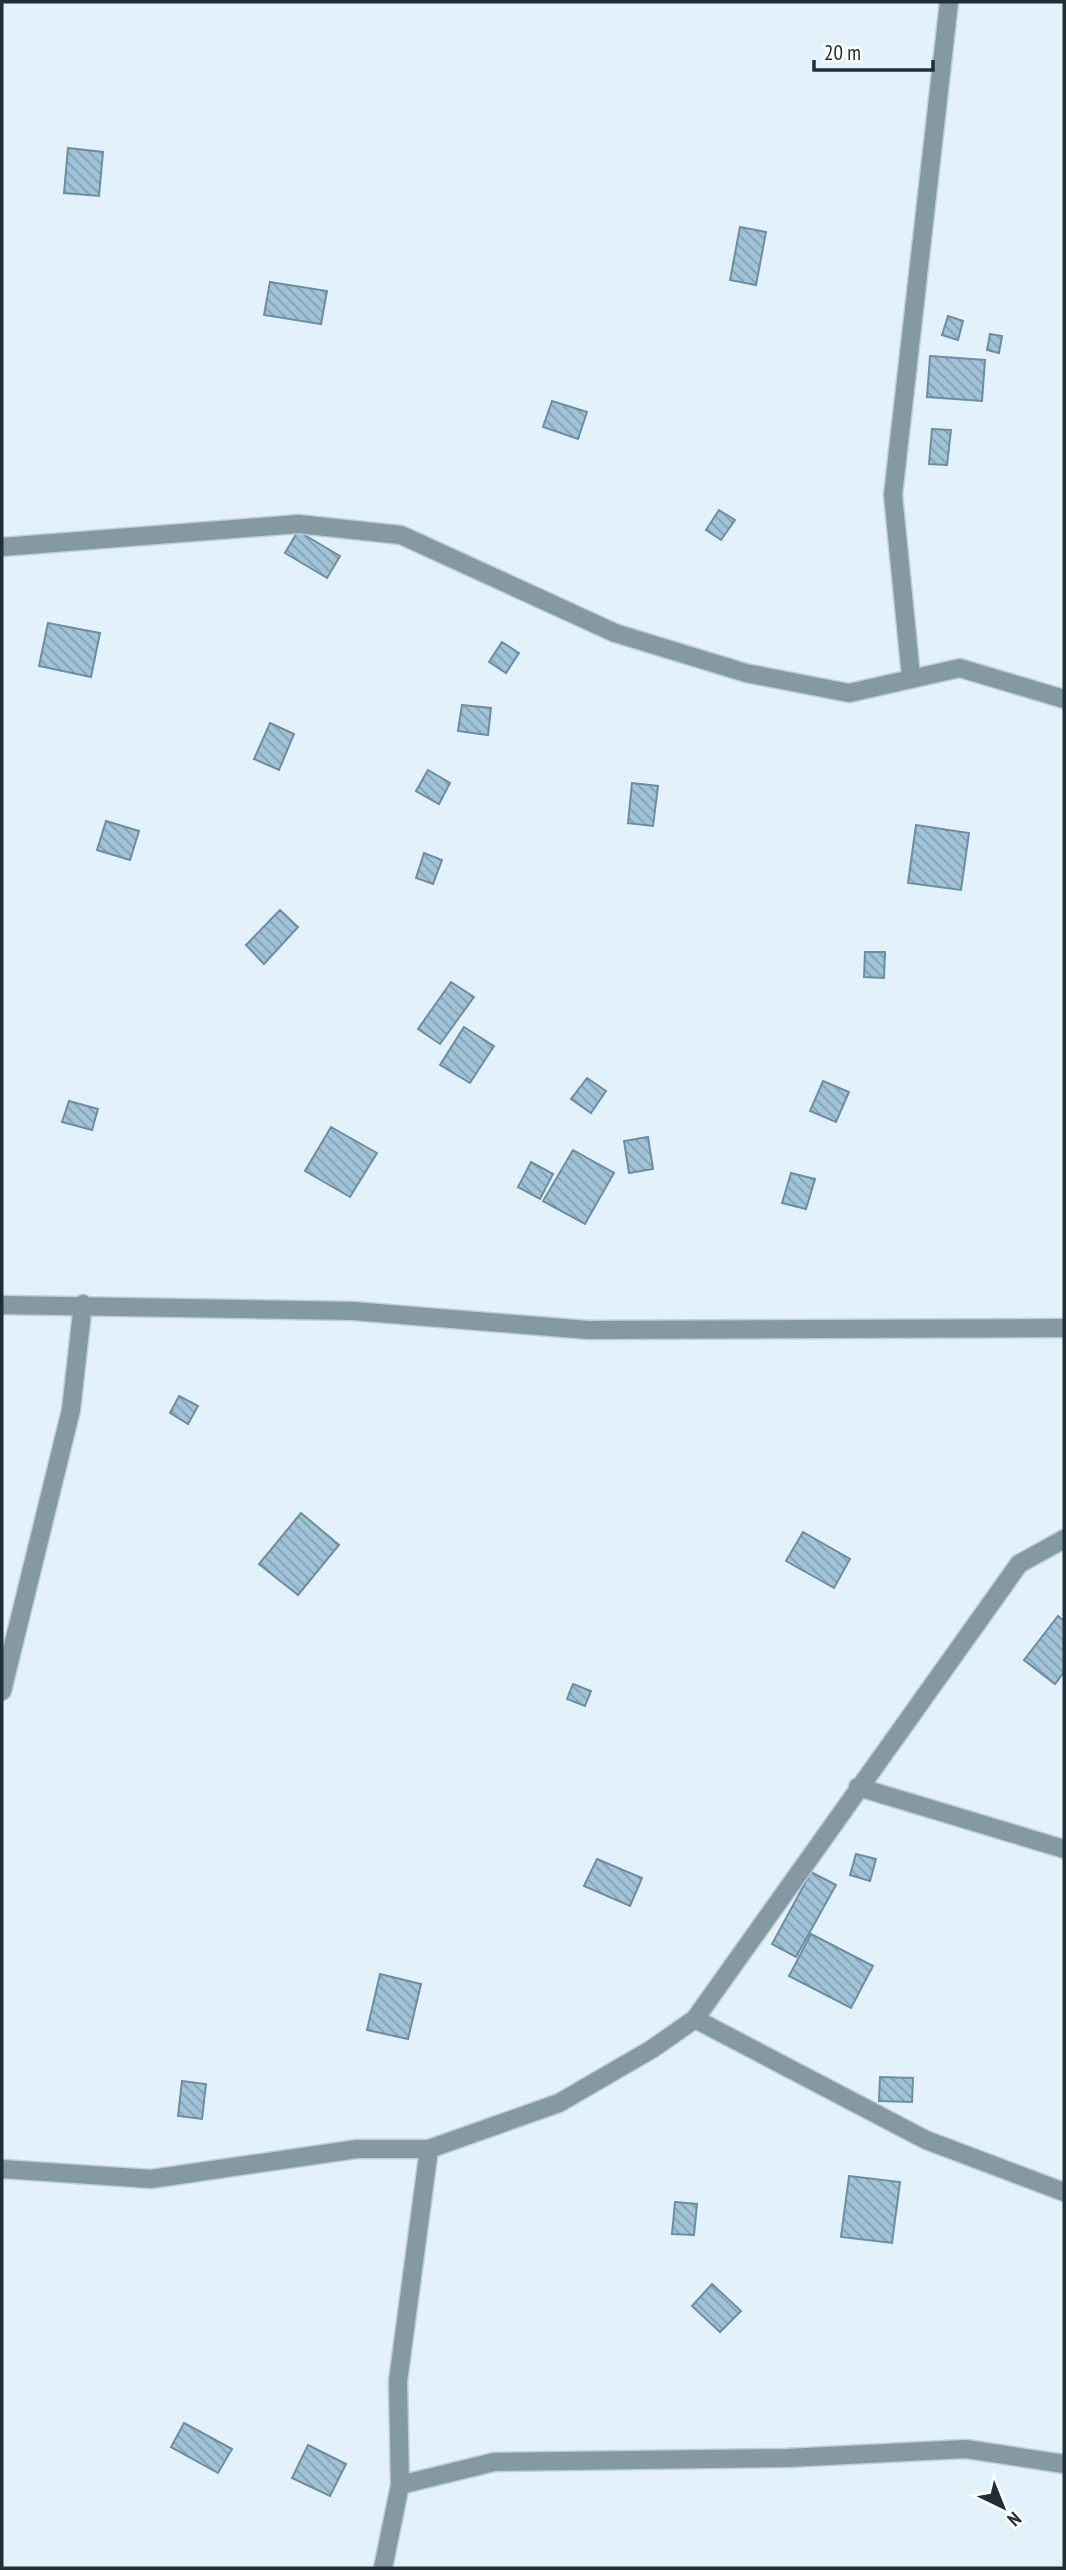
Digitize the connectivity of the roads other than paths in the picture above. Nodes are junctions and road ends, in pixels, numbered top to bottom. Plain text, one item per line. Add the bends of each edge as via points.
1 (949, 2) edge
2 (2, 548) edge
3 (911, 676) junction
4 (1064, 699) edge
5 (83, 1304) junction
6 (2, 1305) edge
7 (1064, 1328) edge
8 (1064, 1539) edge
9 (2, 1691) edge
10 (858, 1787) junction
11 (1064, 1849) edge
12 (695, 2020) junction
13 (429, 2149) junction
14 (2, 2169) edge
15 (1064, 2192) edge
16 (1064, 2464) edge
17 (400, 2486) junction
18 (383, 2568) edge

1 - 3 street via 893,495
2 - 3 street via 298,524 401,536 615,633 746,673 849,693
3 - 4 street via 960,668
5 - 6 street
5 - 7 street via 353,1311 588,1330
5 - 9 street via 71,1410
8 - 10 street via 1019,1564
10 - 11 street
10 - 12 street
12 - 13 street via 559,2103
12 - 15 street via 926,2140
13 - 14 street via 358,2150 151,2179
13 - 17 street via 398,2381
16 - 17 street via 966,2449 787,2458 494,2462
17 - 18 street

